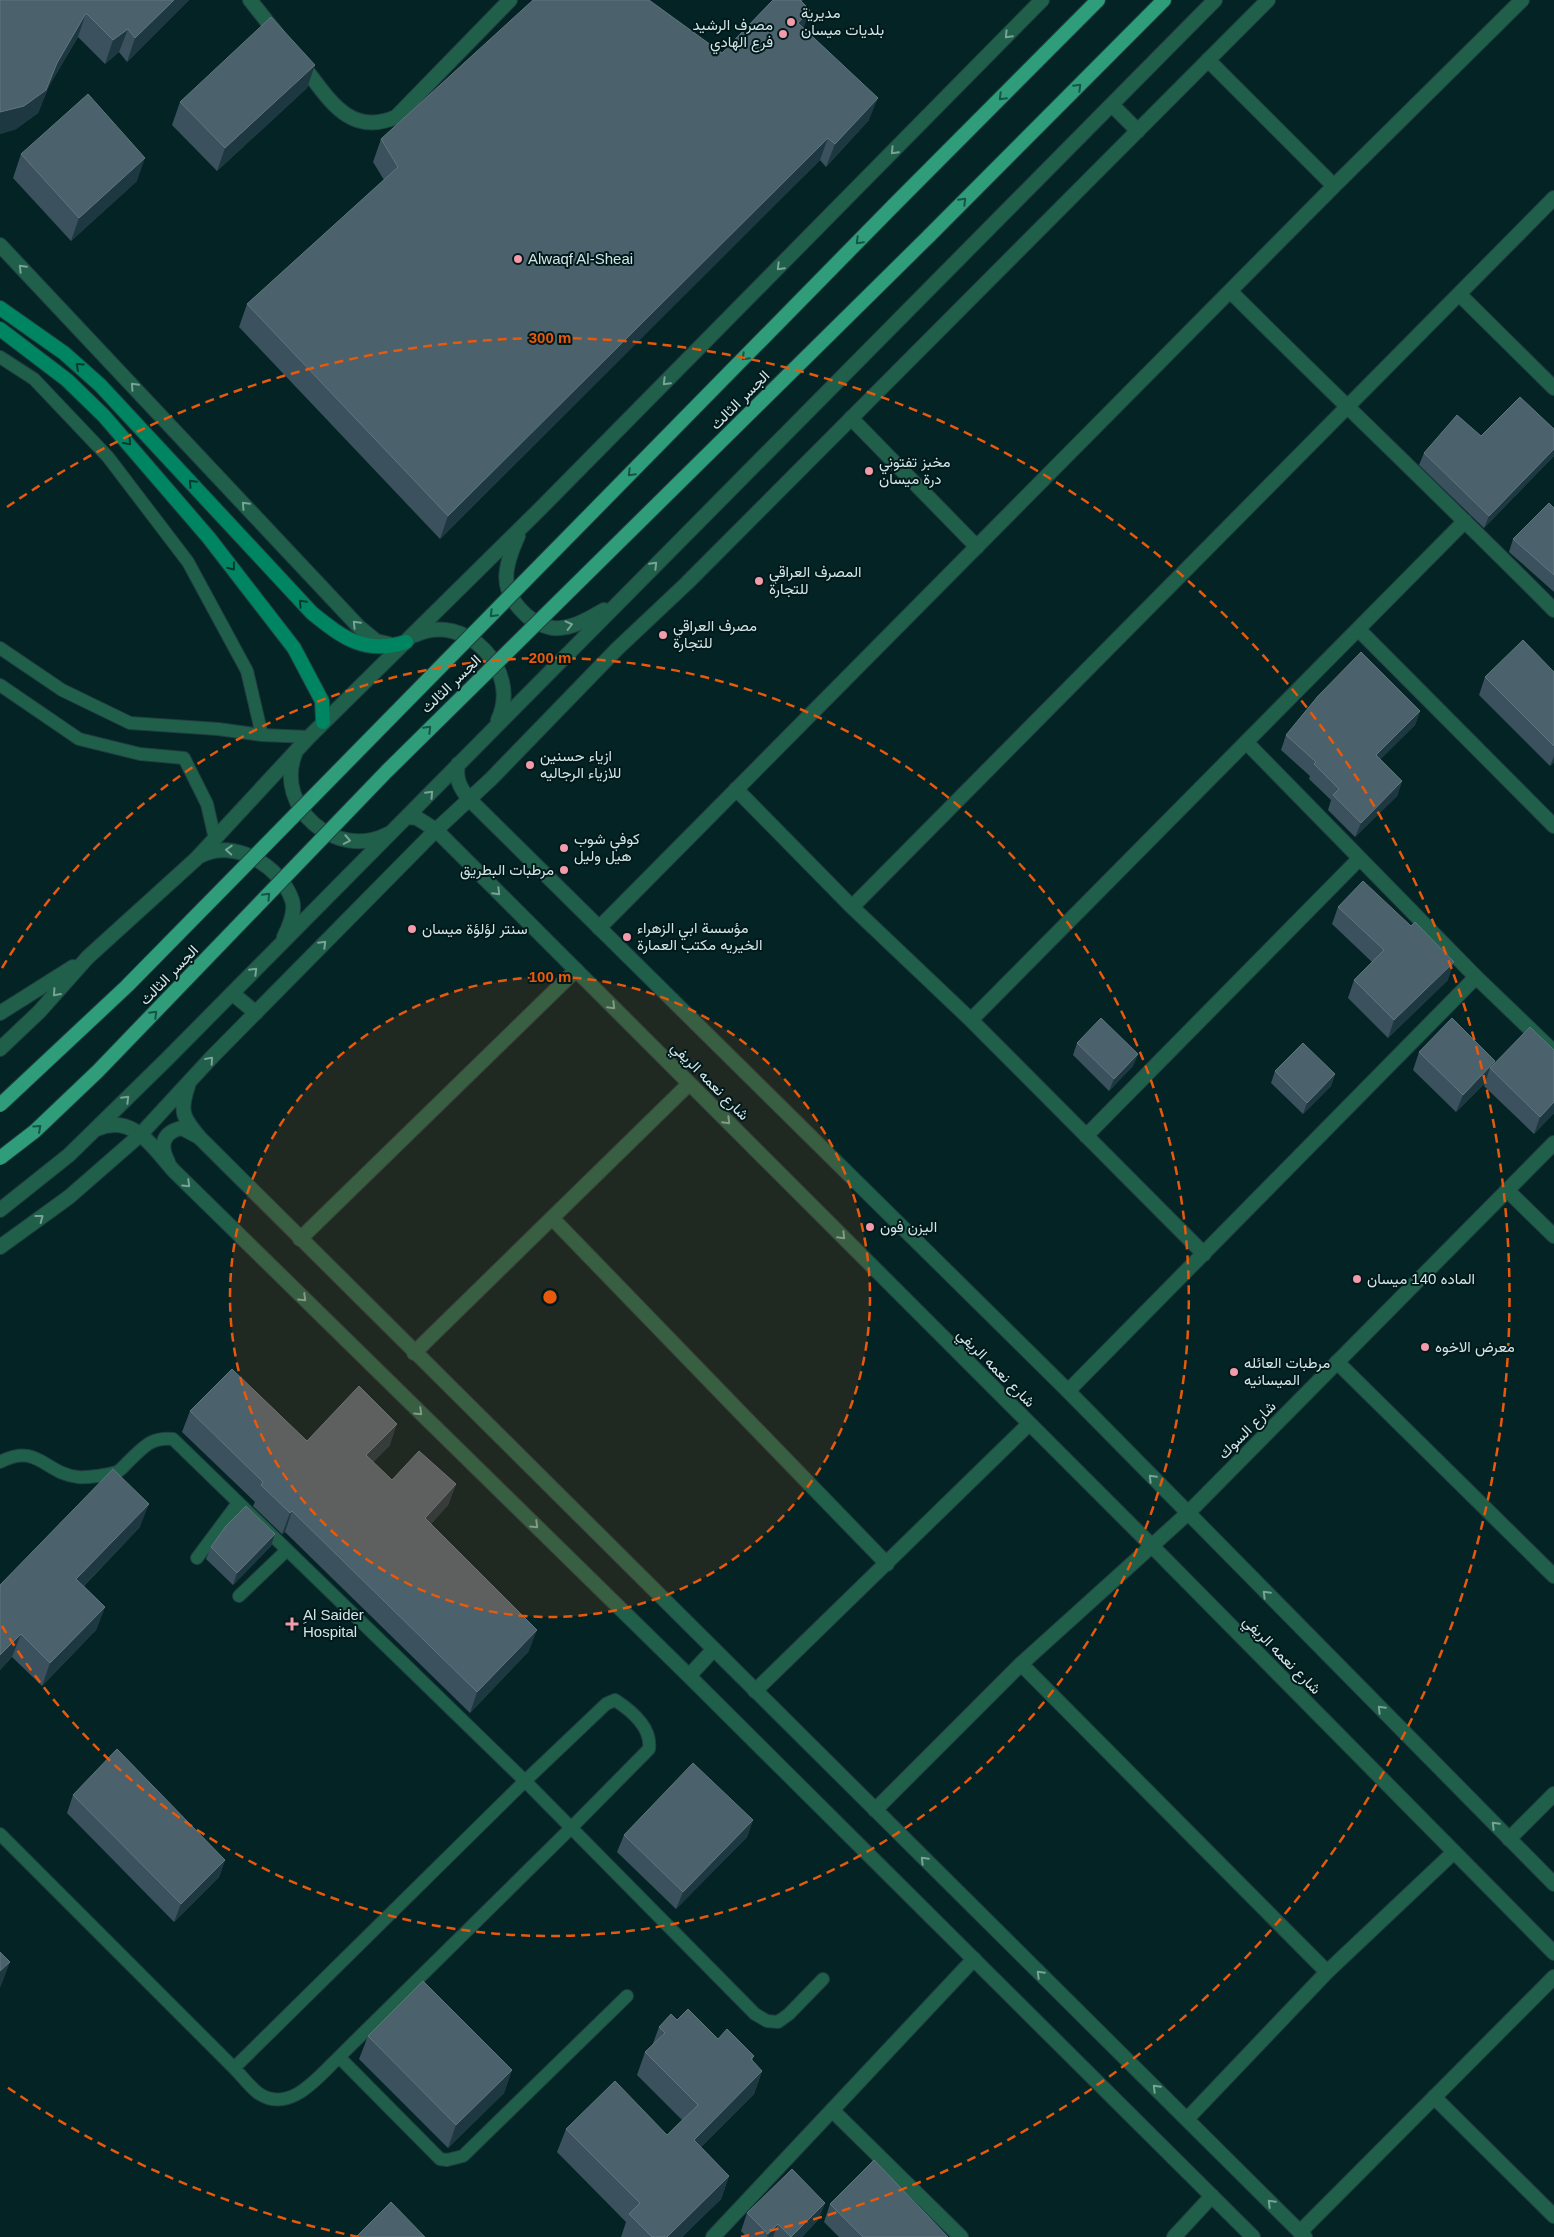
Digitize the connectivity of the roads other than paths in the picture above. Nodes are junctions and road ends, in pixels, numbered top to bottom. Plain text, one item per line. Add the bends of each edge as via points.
1 (250, 0) edge
2 (510, 0) edge
3 (1098, 0) edge
4 (1164, 0) edge
5 (1215, 0) edge
6 (1268, 0) edge
7 (1522, 0) edge
8 (1038, 1) edge
9 (1208, 60) junction
10 (1112, 106) junction
11 (1138, 131) junction
12 (1334, 186) junction
13 (1554, 198) edge
14 (0, 246) edge
15 (1230, 290) junction
16 (1459, 294) junction
17 (0, 308) edge
18 (0, 329) edge
19 (0, 357) edge
20 (1554, 388) edge
21 (1346, 408) junction
22 (851, 418) junction
23 (541, 508) junction
24 (1465, 521) junction
25 (977, 547) junction
26 (629, 590) junction
27 (1554, 610) edge
28 (1358, 630) junction
29 (405, 641) junction
30 (0, 648) edge
31 (0, 685) edge
32 (323, 722) junction
33 (495, 725) junction
34 (262, 735) junction
35 (309, 737) junction
36 (1246, 742) junction
37 (296, 751) junction
38 (458, 764) junction
39 (736, 790) junction
40 (469, 799) junction
41 (404, 821) junction
42 (1554, 826) edge
43 (436, 830) junction
44 (215, 839) junction
45 (196, 859) junction
46 (1359, 859) junction
47 (852, 907) junction
48 (599, 928) junction
49 (277, 948) junction
50 (88, 957) junction
51 (576, 970) junction
52 (1476, 977) junction
53 (232, 993) junction
54 (0, 1013) edge
55 (256, 1013) junction
56 (971, 1020) junction
57 (0, 1050) edge
58 (1554, 1052) edge
59 (689, 1084) junction
60 (188, 1085) junction
61 (0, 1105) edge
62 (94, 1130) junction
63 (140, 1135) junction
64 (1086, 1136) junction
65 (200, 1138) junction
66 (1554, 1143) edge
67 (0, 1158) edge
68 (173, 1170) junction
69 (1507, 1190) junction
70 (0, 1210) edge
71 (552, 1218) junction
72 (1554, 1236) edge
73 (300, 1239) junction
74 (0, 1246) edge
75 (1204, 1254) junction
76 (414, 1353) junction
77 (1337, 1362) junction
78 (1068, 1390) junction
79 (1030, 1424) junction
80 (0, 1462) edge
81 (238, 1503) junction
82 (1187, 1514) junction
83 (1152, 1547) junction
84 (287, 1550) junction
85 (197, 1558) dead end
86 (886, 1564) junction
87 (1554, 1576) edge
88 (239, 1596) dead end
89 (714, 1649) junction
90 (1021, 1664) junction
91 (689, 1676) junction
92 (755, 1691) junction
93 (525, 1781) junction
94 (1554, 1794) edge
95 (875, 1810) junction
96 (571, 1828) junction
97 (0, 1834) edge
98 (1510, 1839) junction
99 (1454, 1852) junction
100 (1554, 1884) edge
101 (1554, 1953) edge
102 (974, 1959) junction
103 (1327, 1972) junction
104 (1554, 1977) edge
105 (823, 1979) dead end
106 (626, 1996) dead end
107 (339, 2057) junction
108 (234, 2068) junction
109 (1434, 2097) junction
110 (832, 2110) junction
111 (1187, 2119) junction
112 (1212, 2196) junction
113 (1554, 2216) edge
114 (718, 2235) edge
115 (1303, 2235) edge
116 (962, 2237) edge
117 (1174, 2237) edge
118 (1253, 2237) edge

1 - 2 street via 337,107 364,124 381,123 401,111
3 -> 61 main road, الجسر الثالث, bridge via 127,986
67 -> 4 main road, الجسر الثالث, bridge via 35,1131 98,1071 387,770
5 - 10 street
6 - 9 street
7 - 12 street
8 -> 23 street
9 - 11 street
9 - 12 street
10 - 11 street
26 -> 10 street
11 - 22 street
12 - 15 street
13 - 16 street
29 -> 14 street via 376,641 359,627
15 - 21 street
15 - 25 street
16 - 20 street
16 - 21 street
29 -> 17 main road via 372,648 352,641 312,613 100,384 64,353
18 -> 32 main road via 67,380 104,416 209,538 294,648 322,701
19 - 34 lane via 34,379 108,458 188,562 247,672
21 - 24 street
21 - 47 street
22 - 25 street
22 - 40 street
23 -> 26 street via 518,536 508,557 505,582 513,602 521,610 532,620 553,628 566,626 605,610
23 - 29 street
24 - 27 street
24 - 28 street
25 - 39 street
26 - 33 street
28 - 36 street
28 - 42 street
29 - 32 street
29 - 33 street via 425,630 451,630 482,648 502,678 505,697
30 - 34 lane via 62,690 130,723
31 - 44 lane via 79,740 140,754 184,758 207,804
32 - 35 street
33 - 38 street
34 - 35 lane
35 - 37 street
36 - 46 street
36 - 56 street
37 -> 41 street via 290,765 289,780 304,813 329,835 346,842 361,842 387,834
37 - 44 street
38 - 40 street, شارع نعمه الريفي via 458,782
41 -> 38 street
39 - 47 street
39 - 48 street
40 - 43 street
40 - 48 street, شارع نعمه الريفي
41 - 43 street, شارع نعمه الريفي via 417,818
41 - 49 street
43 -> 51 street, شارع نعمه الريفي
55 -> 43 street
44 - 45 street
49 -> 45 street via 292,917 292,900 284,886 256,859 238,851 221,850
45 - 50 street
46 - 52 street
46 - 64 street
47 - 56 street
48 - 78 street, شارع نعمه الريفي
53 -> 49 street
50 - 54 street
50 -> 57 street
51 -> 59 street, شارع نعمه الريفي
51 - 73 street
52 - 58 street
52 - 75 street
53 - 55 street
62 -> 53 street
60 -> 55 street
56 - 64 street
59 - 71 street
59 -> 79 street, شارع نعمه الريفي
60 - 63 street
60 - 65 street via 182,1111
62 - 63 street via 110,1123 126,1125
62 - 70 street
63 - 68 street
74 -> 63 street via 69,1197
64 - 75 street
65 - 68 street via 182,1128 167,1134 162,1149
65 - 73 street
66 - 69 street, شارع السوك
68 -> 91 street
69 - 72 street
69 - 77 street, شارع السوك
71 - 76 street
71 - 86 street
73 - 76 street
75 - 78 street
76 - 89 street
77 - 82 street, شارع السوك
77 - 87 street
82 -> 78 street, شارع نعمه الريفي
79 - 83 street, شارع نعمه الريفي
79 - 86 street
80 - 81 lane via 28,1454 56,1470 79,1477 118,1471 148,1443 159,1438 174,1439
81 - 84 lane
81 - 85 lane
82 - 83 street, شارع السوك
98 -> 82 street, شارع نعمه الريفي
83 - 90 street, شارع السوك
83 - 99 street, شارع نعمه الريفي
84 - 88 lane
84 - 93 lane
86 - 92 street
89 - 91 street
89 - 92 street
90 - 95 street, شارع السوك
90 - 103 street
91 - 102 street
92 - 95 street
93 - 96 lane
93 - 96 lane via 606,1704 615,1700 646,1728 649,1749
93 - 108 lane
94 - 98 street
111 -> 95 street
96 - 105 lane via 755,2014 767,2021 778,2022
96 - 107 lane
97 - 108 lane
98 - 100 street, شارع نعمه الريفي
99 - 101 street, شارع نعمه الريفي
99 - 103 street
102 - 110 street
102 - 112 street
103 - 111 street
104 - 109 street
106 - 107 lane via 463,2156 454,2159 440,2159
107 - 108 lane via 294,2097 279,2098 258,2093
109 - 113 street
109 - 115 street
110 - 114 street
110 - 116 street
115 -> 111 street
112 - 117 street
112 - 118 street

